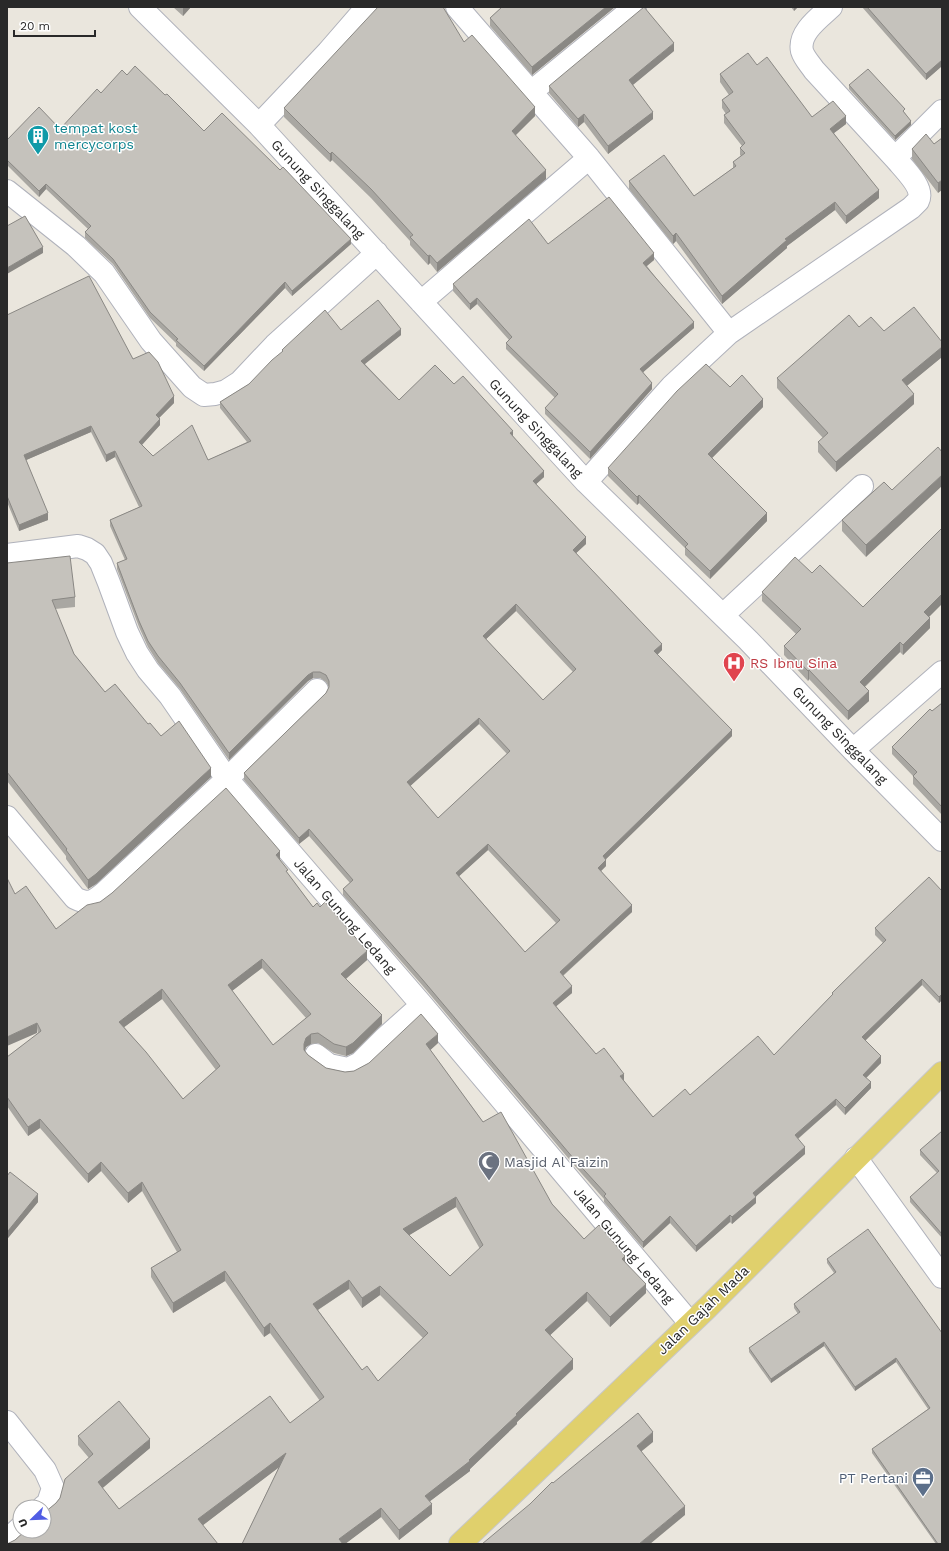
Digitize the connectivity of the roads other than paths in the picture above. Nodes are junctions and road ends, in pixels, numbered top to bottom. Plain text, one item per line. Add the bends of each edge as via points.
1 (140, 7) edge
2 (367, 7) edge
3 (457, 7) edge
4 (635, 7) edge
5 (831, 7) edge
6 (532, 92) junction
7 (942, 111) edge
8 (259, 125) junction
9 (589, 158) junction
10 (895, 158) junction
11 (7, 191) edge
12 (377, 253) junction
13 (421, 302) junction
14 (728, 333) junction
15 (586, 482) junction
16 (862, 486) dead end
17 (7, 555) edge
18 (723, 616) junction
19 (942, 672) edge
20 (317, 690) dead end
21 (853, 750) junction
22 (227, 779) junction
23 (7, 817) edge
24 (942, 840) edge
25 (422, 1005) junction
26 (316, 1055) dead end
27 (942, 1073) edge
28 (856, 1158) junction
29 (942, 1277) edge
30 (690, 1324) junction
31 (7, 1422) edge
32 (49, 1499) edge
33 (460, 1544) edge

1 - 8 street, Gunung Singgalang
2 - 8 street
3 - 6 street
4 - 6 street
5 - 10 street via 805,33 802,50 814,70
6 - 9 street
7 - 10 street
8 - 12 street, Gunung Singgalang
9 - 13 street
9 - 14 street
10 - 14 street via 916,184 918,201
11 - 12 street via 76,246 104,273 150,341 192,386 204,395 215,394 240,382 276,345
12 - 13 street, Gunung Singgalang
13 - 15 street, Gunung Singgalang
14 - 15 street via 672,386
15 - 18 street, Gunung Singgalang
16 - 18 street
17 - 22 street, Jalan Gunung Ledang via 78,546 95,554 137,654 170,696
18 - 21 street, Gunung Singgalang
19 - 21 street
20 - 22 street
21 - 24 street, Gunung Singgalang
22 - 23 street via 104,893 84,903 75,898
22 - 25 street, Jalan Gunung Ledang
25 - 26 street via 360,1063 348,1069 329,1065
25 - 30 street, Jalan Gunung Ledang
27 - 28 main road, Jalan Gajah Mada
28 - 29 street
28 - 30 main road, Jalan Gajah Mada
30 - 33 main road, Jalan Gajah Mada
31 - 32 street via 45,1470 53,1488

